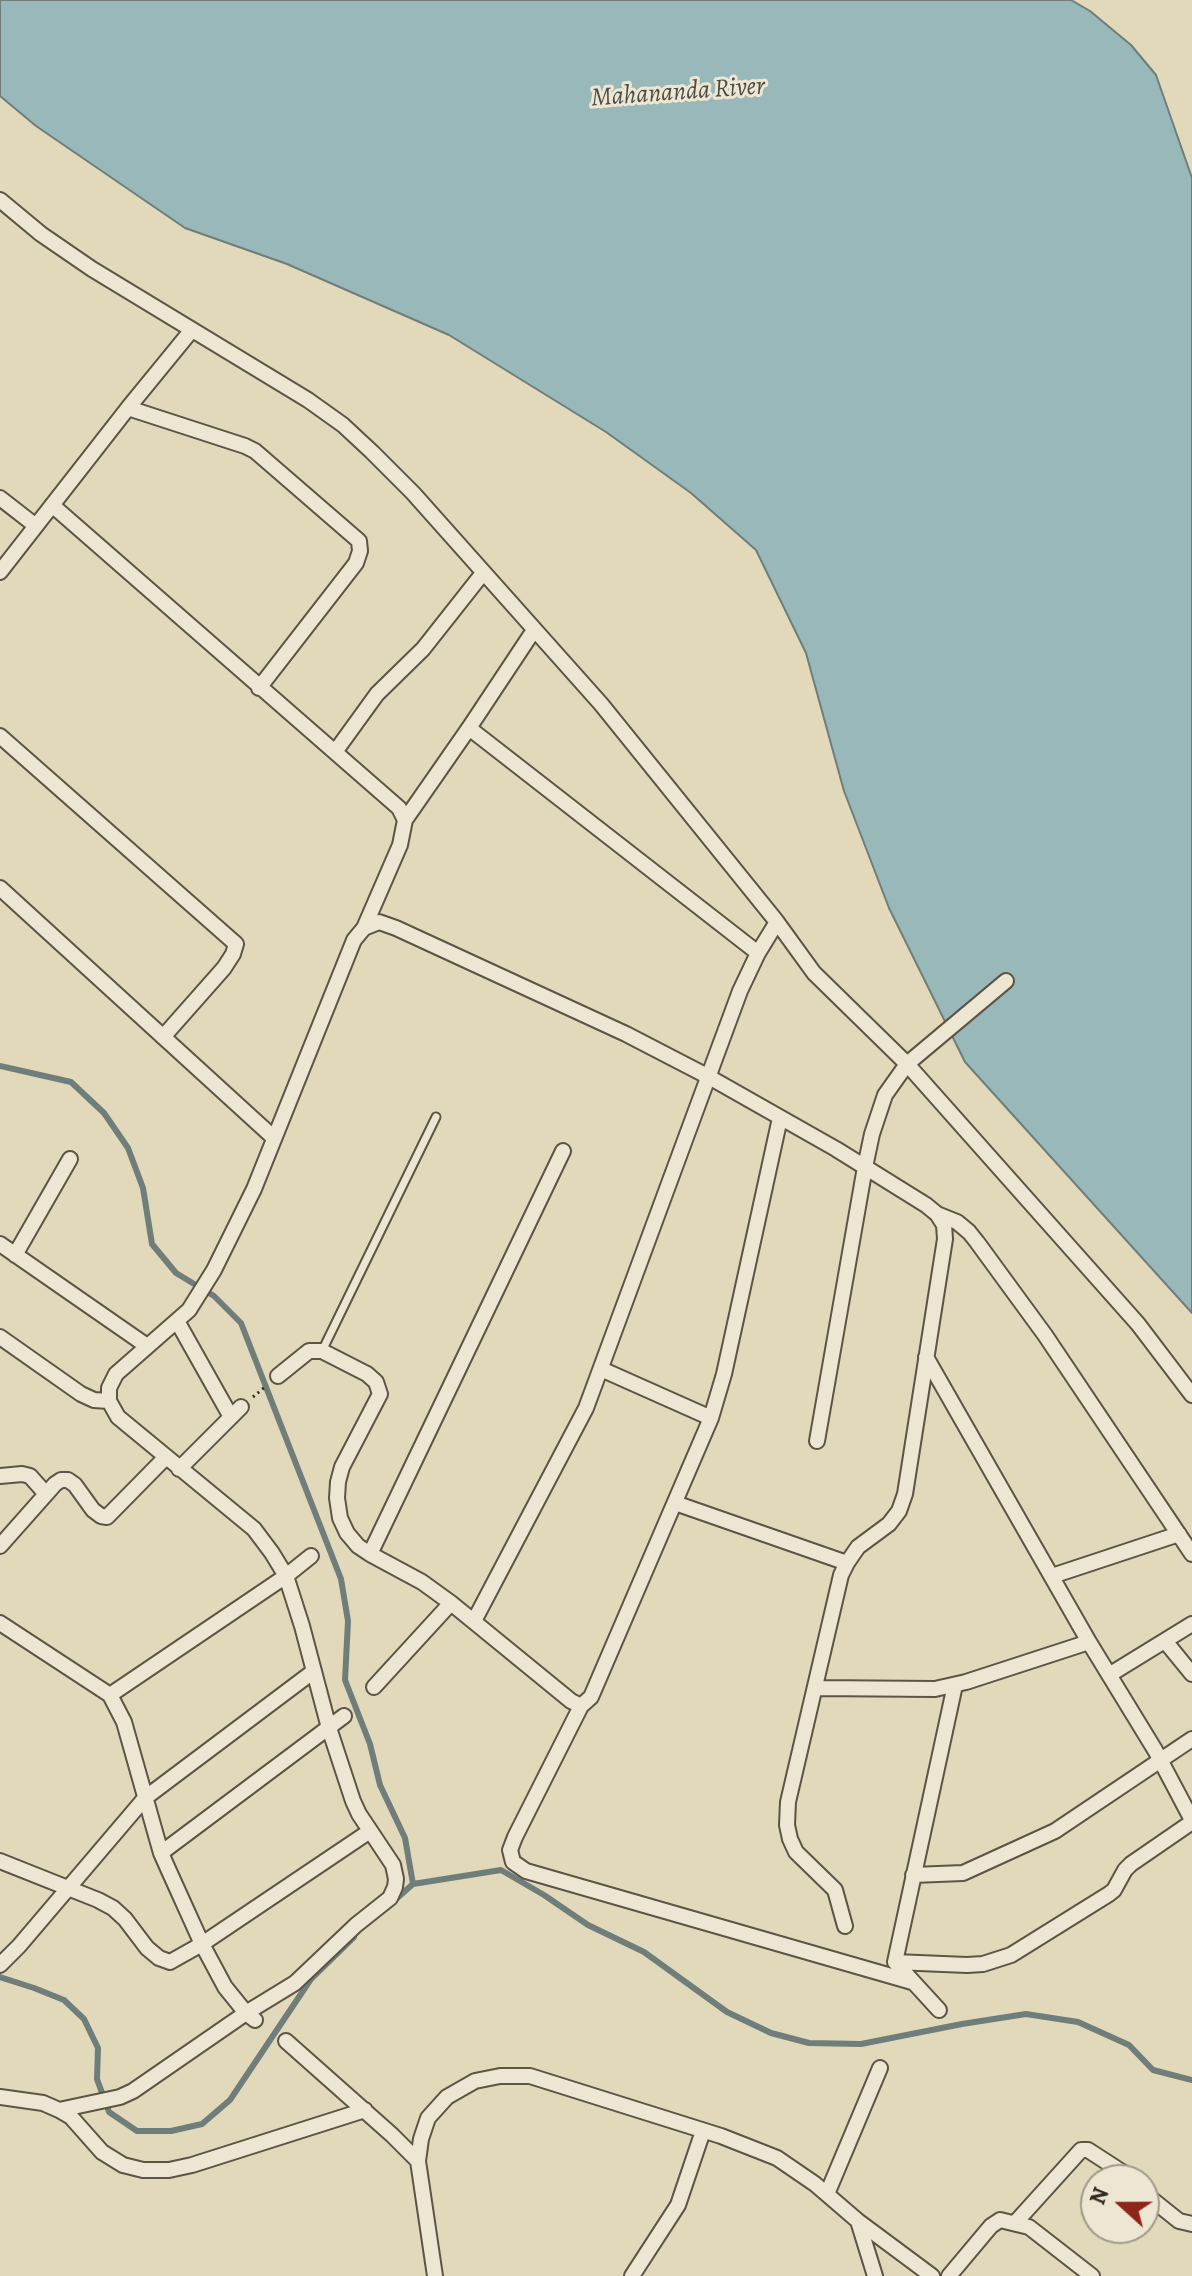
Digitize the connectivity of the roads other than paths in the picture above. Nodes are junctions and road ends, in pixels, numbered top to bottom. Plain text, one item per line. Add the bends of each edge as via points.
1 (0, 200) edge
2 (191, 331) junction
3 (128, 408) junction
4 (0, 498) edge
5 (52, 505) junction
6 (36, 526) junction
7 (0, 572) edge
8 (483, 573) junction
9 (534, 630) junction
10 (259, 688) junction
11 (469, 728) junction
12 (0, 736) edge
13 (335, 752) junction
14 (405, 820) junction
15 (0, 888) edge
16 (777, 922) junction
17 (364, 928) junction
18 (758, 953) junction
19 (1006, 981) dead end
20 (163, 1037) junction
21 (907, 1064) junction
22 (709, 1077) junction
23 (436, 1117) dead end
24 (780, 1118) junction
25 (274, 1138) junction
26 (563, 1151) dead end
27 (70, 1159) dead end
28 (865, 1167) junction
29 (937, 1214) junction
30 (0, 1244) edge
31 (15, 1255) junction
32 (177, 1321) junction
33 (0, 1337) edge
34 (147, 1346) junction
35 (322, 1351) junction
36 (926, 1357) junction
37 (601, 1369) junction
38 (278, 1376) road end
39 (1192, 1395) edge
40 (109, 1401) junction
41 (711, 1418) junction
42 (817, 1441) dead end
43 (165, 1458) junction
44 (179, 1469) junction
45 (0, 1476) edge
46 (46, 1494) junction
47 (675, 1503) junction
48 (1179, 1534) junction
49 (0, 1546) edge
50 (370, 1554) junction
51 (1192, 1554) edge
52 (311, 1556) dead end
53 (847, 1563) junction
54 (286, 1576) junction
55 (1052, 1576) junction
56 (451, 1603) junction
57 (474, 1621) junction
58 (0, 1623) edge
59 (1192, 1624) edge
60 (1165, 1641) junction
61 (1089, 1642) junction
62 (314, 1671) junction
63 (1192, 1674) edge
64 (1109, 1675) junction
65 (955, 1685) junction
66 (374, 1687) dead end
67 (816, 1688) junction
68 (110, 1695) junction
69 (581, 1706) junction
70 (344, 1716) dead end
71 (329, 1728) junction
72 (1192, 1739) edge
73 (1160, 1761) junction
74 (145, 1798) junction
75 (1192, 1821) edge
76 (370, 1831) junction
77 (161, 1853) junction
78 (0, 1861) edge
79 (913, 1875) junction
80 (69, 1888) junction
81 (845, 1926) dead end
82 (202, 1944) junction
83 (895, 1962) junction
84 (0, 1965) edge
85 (912, 1982) junction
86 (939, 2010) dead end
87 (251, 2016) junction
88 (286, 2041) dead end
89 (880, 2068) dead end
90 (0, 2097) edge
91 (59, 2110) junction
92 (365, 2110) junction
93 (703, 2131) junction
94 (418, 2161) junction
95 (1110, 2164) edge
96 (827, 2194) junction
97 (1160, 2208) edge
98 (858, 2221) junction
99 (1015, 2223) junction
100 (1192, 2224) edge
101 (435, 2276) edge
102 (632, 2276) edge
103 (875, 2276) edge
104 (932, 2276) edge
105 (949, 2276) edge
106 (1092, 2276) edge

1 - 2 street via 41,234
2 - 3 street
2 - 8 street via 343,425 413,493
3 - 5 street
3 - 10 street via 255,451 359,541 356,563
4 - 6 street
5 - 6 street
5 - 10 street
6 - 7 street
8 - 9 street
8 - 13 street via 423,649 377,694
9 - 11 street
9 - 16 street via 601,704
10 - 13 street
11 - 14 street
11 - 18 street
12 - 20 street via 236,944 224,968
13 - 14 street via 388,797
14 - 17 street via 400,845
15 - 20 street
16 - 18 street
16 - 21 street via 814,973
17 - 22 street via 379,922 396,928
17 - 25 street via 354,940
18 - 22 street
19 - 21 street
20 - 25 street
21 - 28 street via 885,1095
21 - 39 street via 1138,1324
22 - 24 street
22 - 37 street
23 - 35 lane
24 - 28 street
24 - 41 street
25 - 32 street via 214,1270
26 - 50 street
27 - 31 street
28 - 29 street
28 - 42 street
29 - 36 street via 945,1239
29 - 48 street via 957,1222 977,1242
30 - 31 street
31 - 34 street
32 - 34 street
32 - 44 street via 236,1412
33 - 40 street via 81,1394
34 - 40 street via 116,1374
35 - 38 street via 309,1351
35 - 50 street via 367,1374 380,1394 338,1482 343,1536
36 - 53 street via 899,1511
36 - 55 street
37 - 41 street
37 - 57 street via 562,1456
40 - 43 street via 118,1417
41 - 47 street
43 - 44 street
43 - 46 street via 107,1517 93,1510 68,1480
44 - 54 street via 254,1529
45 - 46 street via 30,1476
46 - 49 street
47 - 53 street
47 - 69 street via 591,1697
48 - 51 street
48 - 55 street
50 - 56 street
52 - 54 street
53 - 67 street
54 - 62 street
54 - 68 street
55 - 61 street
56 - 57 street
56 - 66 street
57 - 69 street
58 - 68 street
59 - 60 street
60 - 63 street
60 - 64 street
61 - 64 street
61 - 65 street
62 - 71 street
62 - 74 street
64 - 73 street
65 - 67 street
65 - 79 street
67 - 81 street via 787,1825 796,1852 835,1890
68 - 74 street via 124,1722
69 - 85 street via 515,1837 513,1862 526,1871
70 - 71 street
71 - 76 street via 353,1801
71 - 77 street
72 - 73 street
73 - 75 street
73 - 79 street via 1041,1838 963,1873
74 - 77 street
74 - 80 street
75 - 83 street via 1131,1864 1109,1894 1011,1955 967,1965
76 - 82 street
76 - 87 street via 393,1865 396,1879 390,1898
77 - 82 street
78 - 80 street
79 - 83 street
80 - 82 street via 113,1908 159,1958 170,1962
80 - 84 street
82 - 87 street via 225,1987
83 - 85 street
85 - 86 street
87 - 91 street via 133,2091
88 - 92 street
89 - 96 street
90 - 91 street
91 - 92 street via 123,2165 169,2170
92 - 94 street
93 - 94 street via 530,2076 500,2076 475,2081 447,2097 428,2118
93 - 96 street via 777,2158
93 - 102 street via 678,2205
94 - 101 street
95 - 99 street via 1081,2150
96 - 98 street
97 - 100 street
98 - 103 street
98 - 104 street
99 - 105 street via 994,2222
99 - 106 street via 1029,2227

